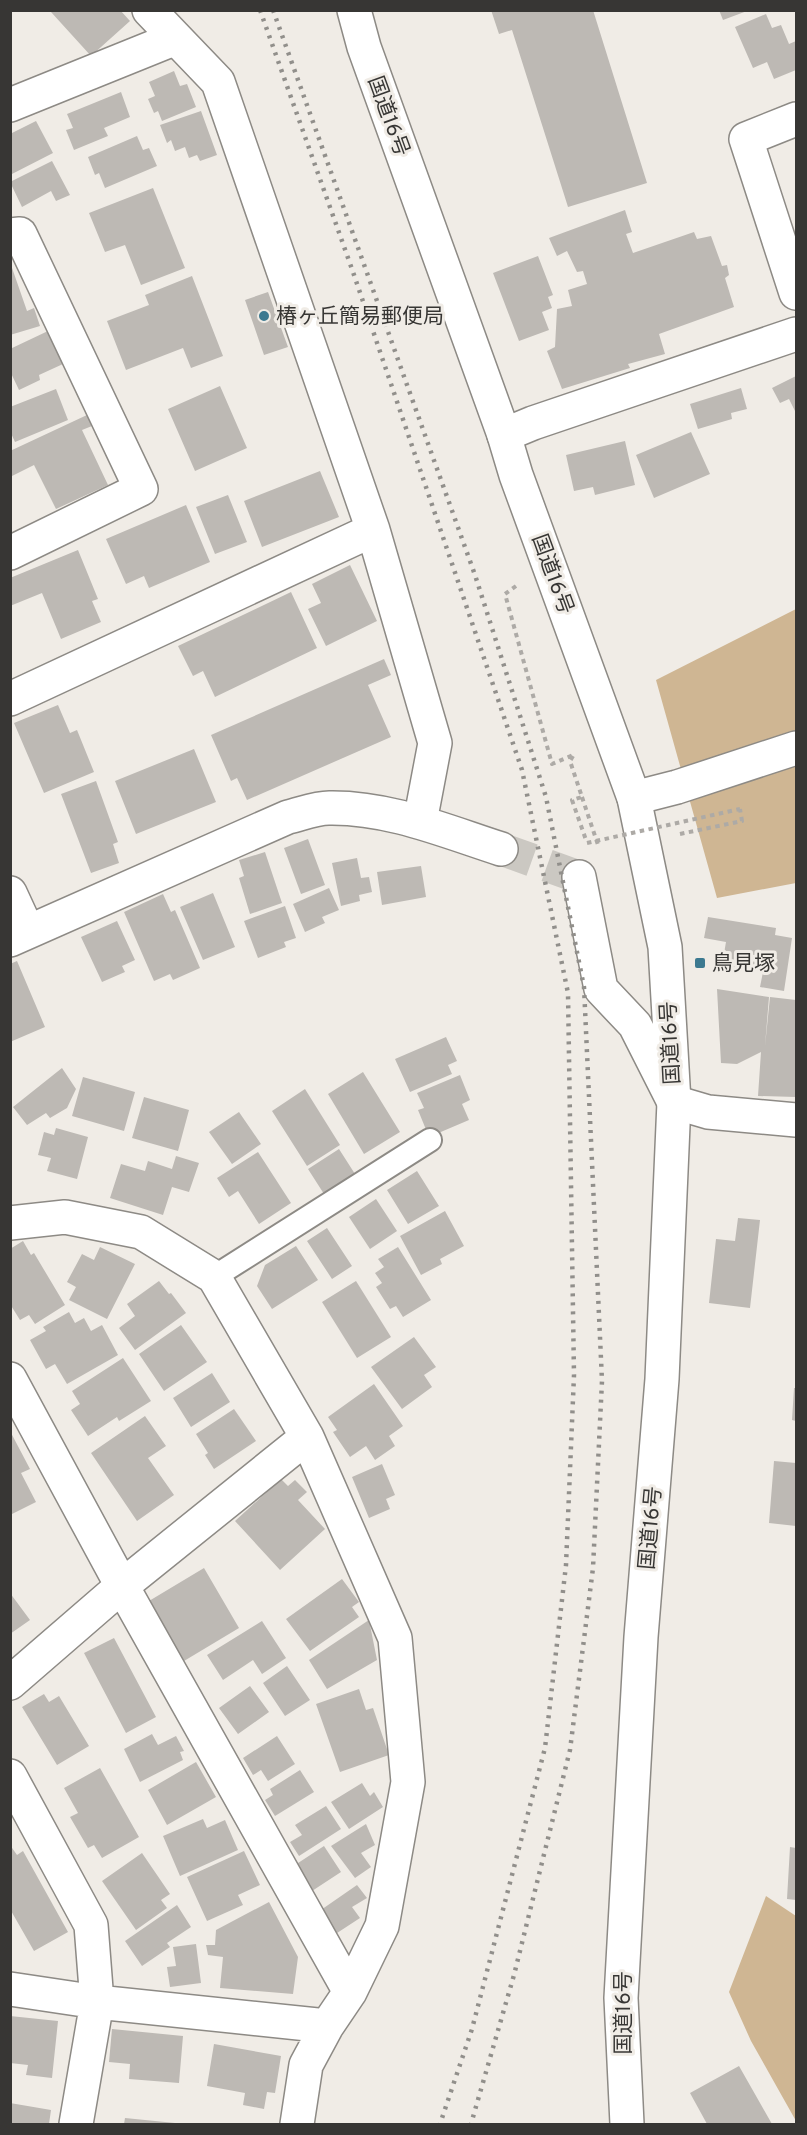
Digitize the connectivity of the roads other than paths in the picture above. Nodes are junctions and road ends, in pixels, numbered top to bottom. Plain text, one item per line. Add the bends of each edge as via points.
1 (149, 10) edge
2 (354, 10) edge
3 (176, 38) junction
4 (10, 105) edge
5 (796, 119) edge
6 (10, 235) edge
7 (796, 293) edge
8 (796, 334) edge
9 (504, 435) junction
10 (373, 530) junction
11 (10, 553) edge
12 (10, 699) edge
13 (796, 748) edge
14 (634, 798) junction
15 (420, 822) junction
16 (501, 849) tunnel mouth
17 (579, 877) dead end
18 (10, 894) edge
19 (19, 936) edge
20 (674, 1102) junction
21 (796, 1120) edge
22 (430, 1140) dead end
23 (10, 1223) edge
24 (214, 1277) junction
25 (10, 1378) edge
26 (307, 1437) junction
27 (122, 1586) junction
28 (10, 1683) edge
29 (10, 1776) edge
30 (10, 1989) edge
31 (350, 1992) junction
32 (97, 2002) junction
33 (327, 2026) junction
34 (76, 2124) edge
35 (297, 2124) edge
36 (627, 2124) edge

1 - 3 main road
2 - 9 main road, 国道16号
3 - 4 main road
3 - 10 main road via 218,82
5 - 7 main road via 746,138
6 - 11 main road via 20,234 141,489
8 - 9 main road
9 - 14 main road, 国道16号
10 - 12 main road
10 - 15 main road via 435,743
13 - 14 main road
14 - 20 main road, 国道16号 via 664,947
15 - 16 main road
15 - 19 main road via 373,810 327,808 288,817
17 - 20 main road via 601,990 635,1026
18 - 19 main road
20 - 21 main road via 708,1112
20 - 36 main road, 国道16号 via 662,1379 641,1637 621,1998
22 - 24 lane
23 - 24 main road via 65,1217 141,1232
24 - 26 main road
25 - 27 main road
26 - 27 main road
26 - 31 main road via 395,1638 408,1782 382,1926
27 - 28 main road
27 - 31 main road
29 - 32 main road via 91,1926
30 - 32 main road
31 - 33 main road
32 - 33 main road
32 - 34 main road
33 - 35 main road via 306,2065

